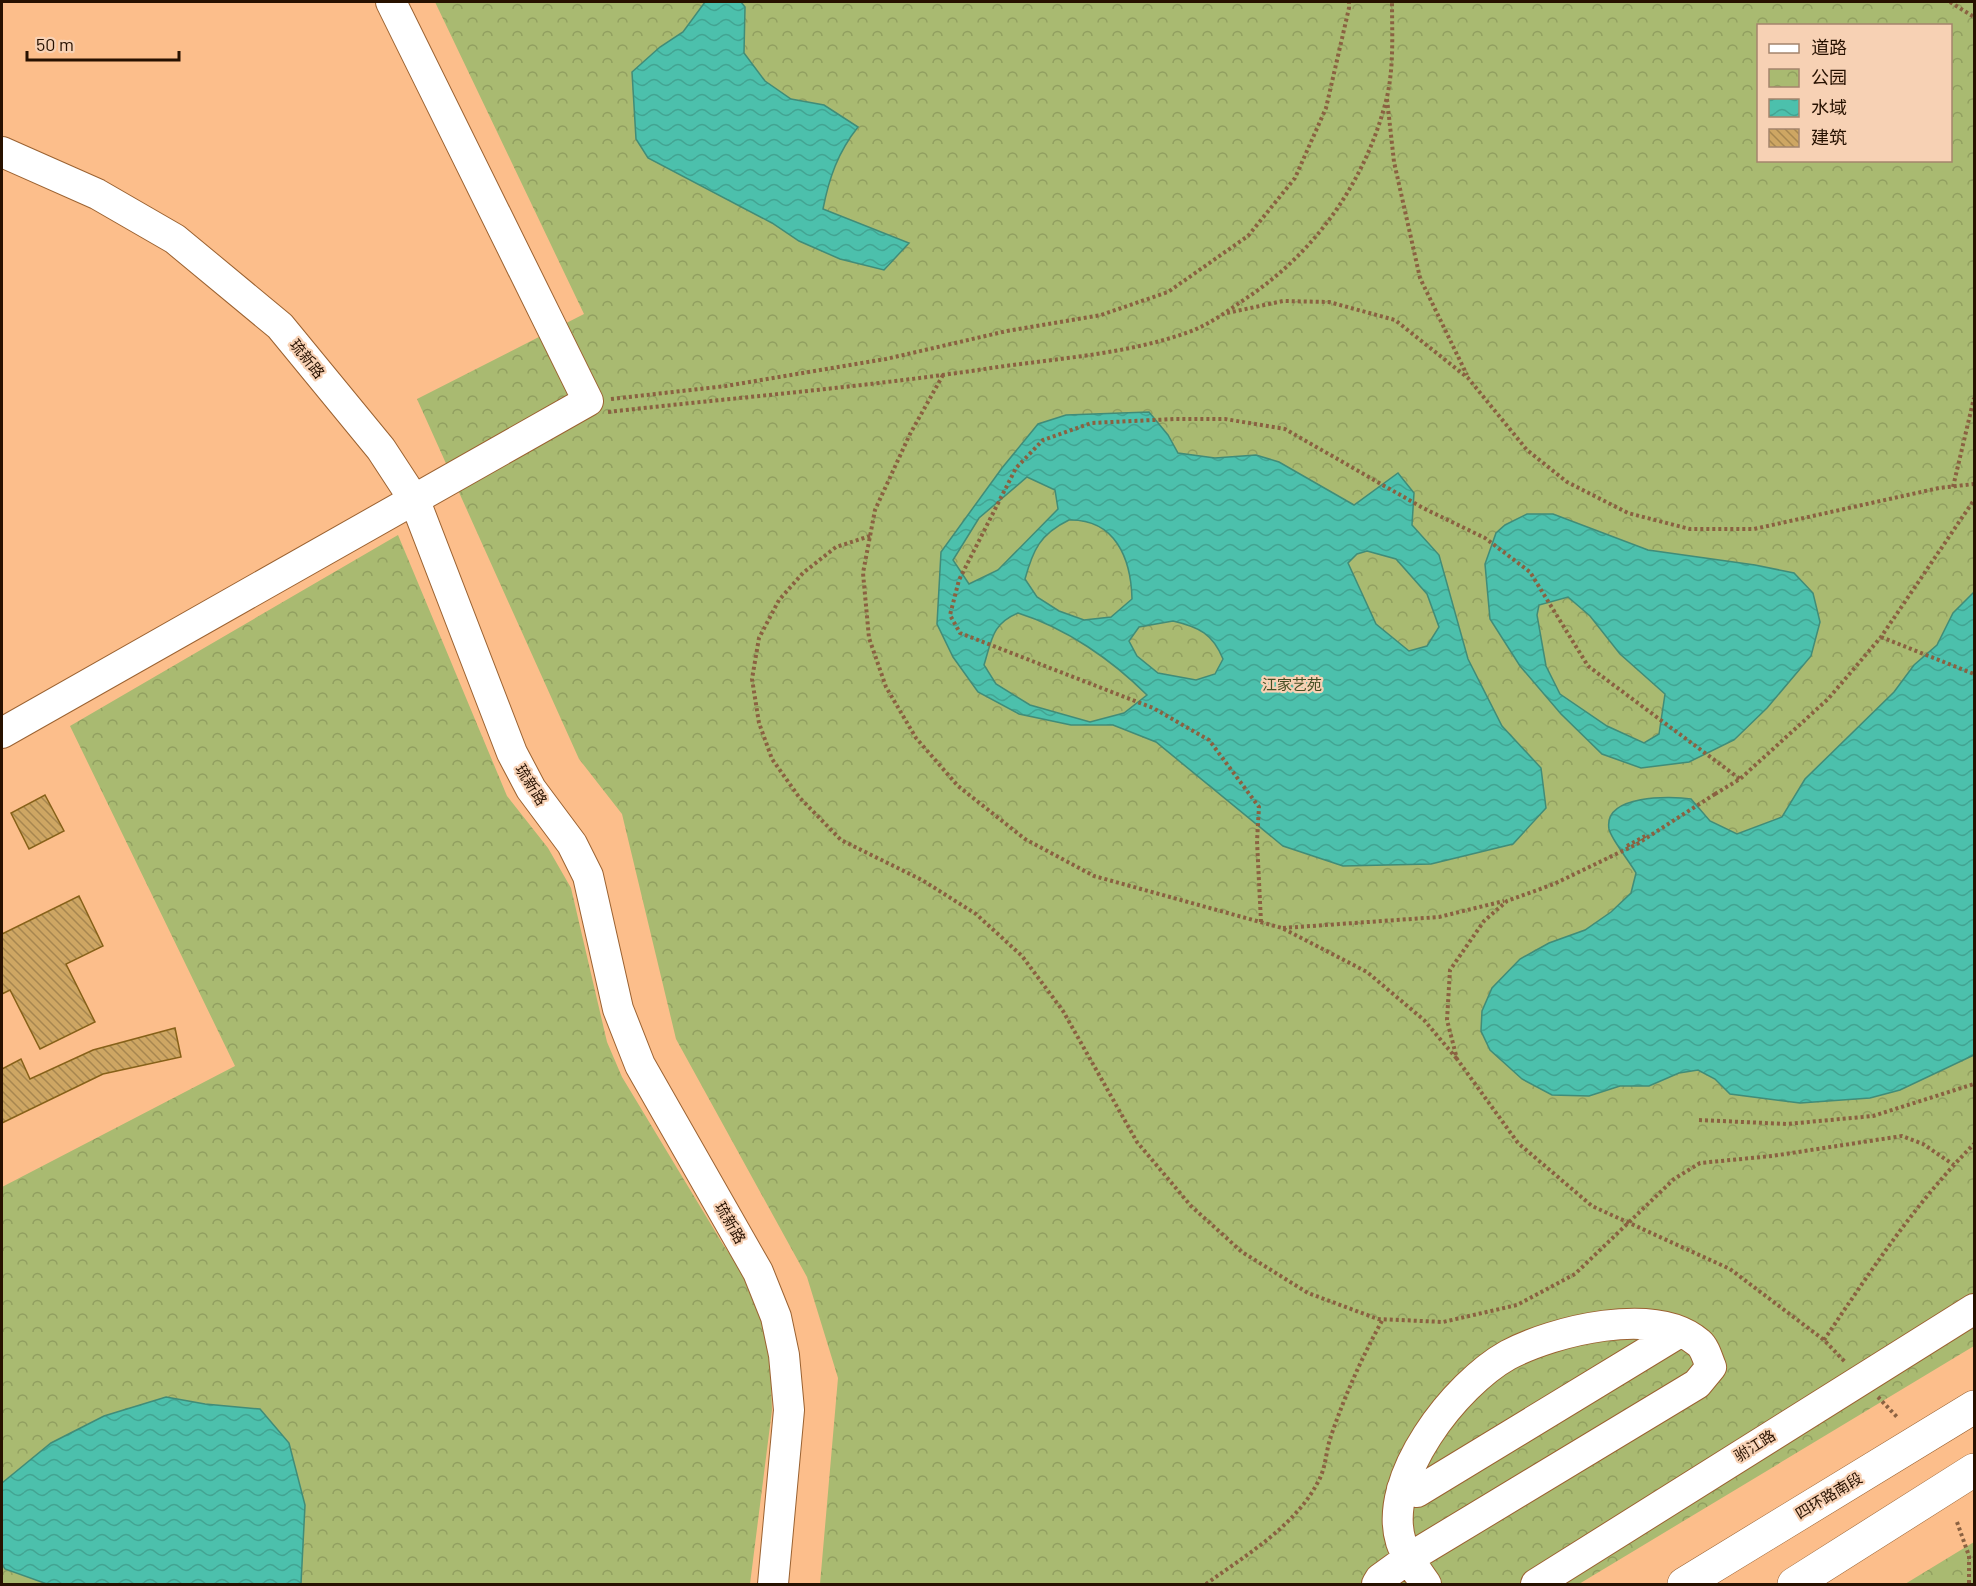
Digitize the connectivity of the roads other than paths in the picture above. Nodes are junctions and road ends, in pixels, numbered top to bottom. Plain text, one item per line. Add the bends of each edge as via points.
1 (391, 2) edge
2 (2, 152) edge
3 (415, 501) junction
4 (2, 733) edge
5 (1974, 1309) edge
6 (1680, 1332) junction
7 (1974, 1407) edge
8 (1974, 1470) edge
9 (1402, 1489) junction
10 (1409, 1558) junction
11 (773, 1584) edge
12 (1377, 1584) edge
13 (1426, 1584) edge
14 (1536, 1584) edge
15 (1684, 1584) edge
16 (1794, 1584) edge

1 - 3 street via 588,401
2 - 3 street, 琉新路 via 98,194 175,239 280,326 381,449
3 - 4 street
3 - 11 street, 琉新路 via 512,753 531,789 572,844 588,876 627,1036 758,1272 776,1317 789,1410
5 - 14 street, 驸江路
6 - 9 street via 1418,1492
6 - 9 street via 1649,1324 1600,1324 1546,1339 1508,1355 1468,1386 1438,1421 1420,1447
6 - 10 street via 1701,1344 1711,1367 1697,1384
7 - 15 highway, 四环路南段
8 - 16 highway
9 - 10 street via 1397,1519
10 - 12 street
10 - 13 street

